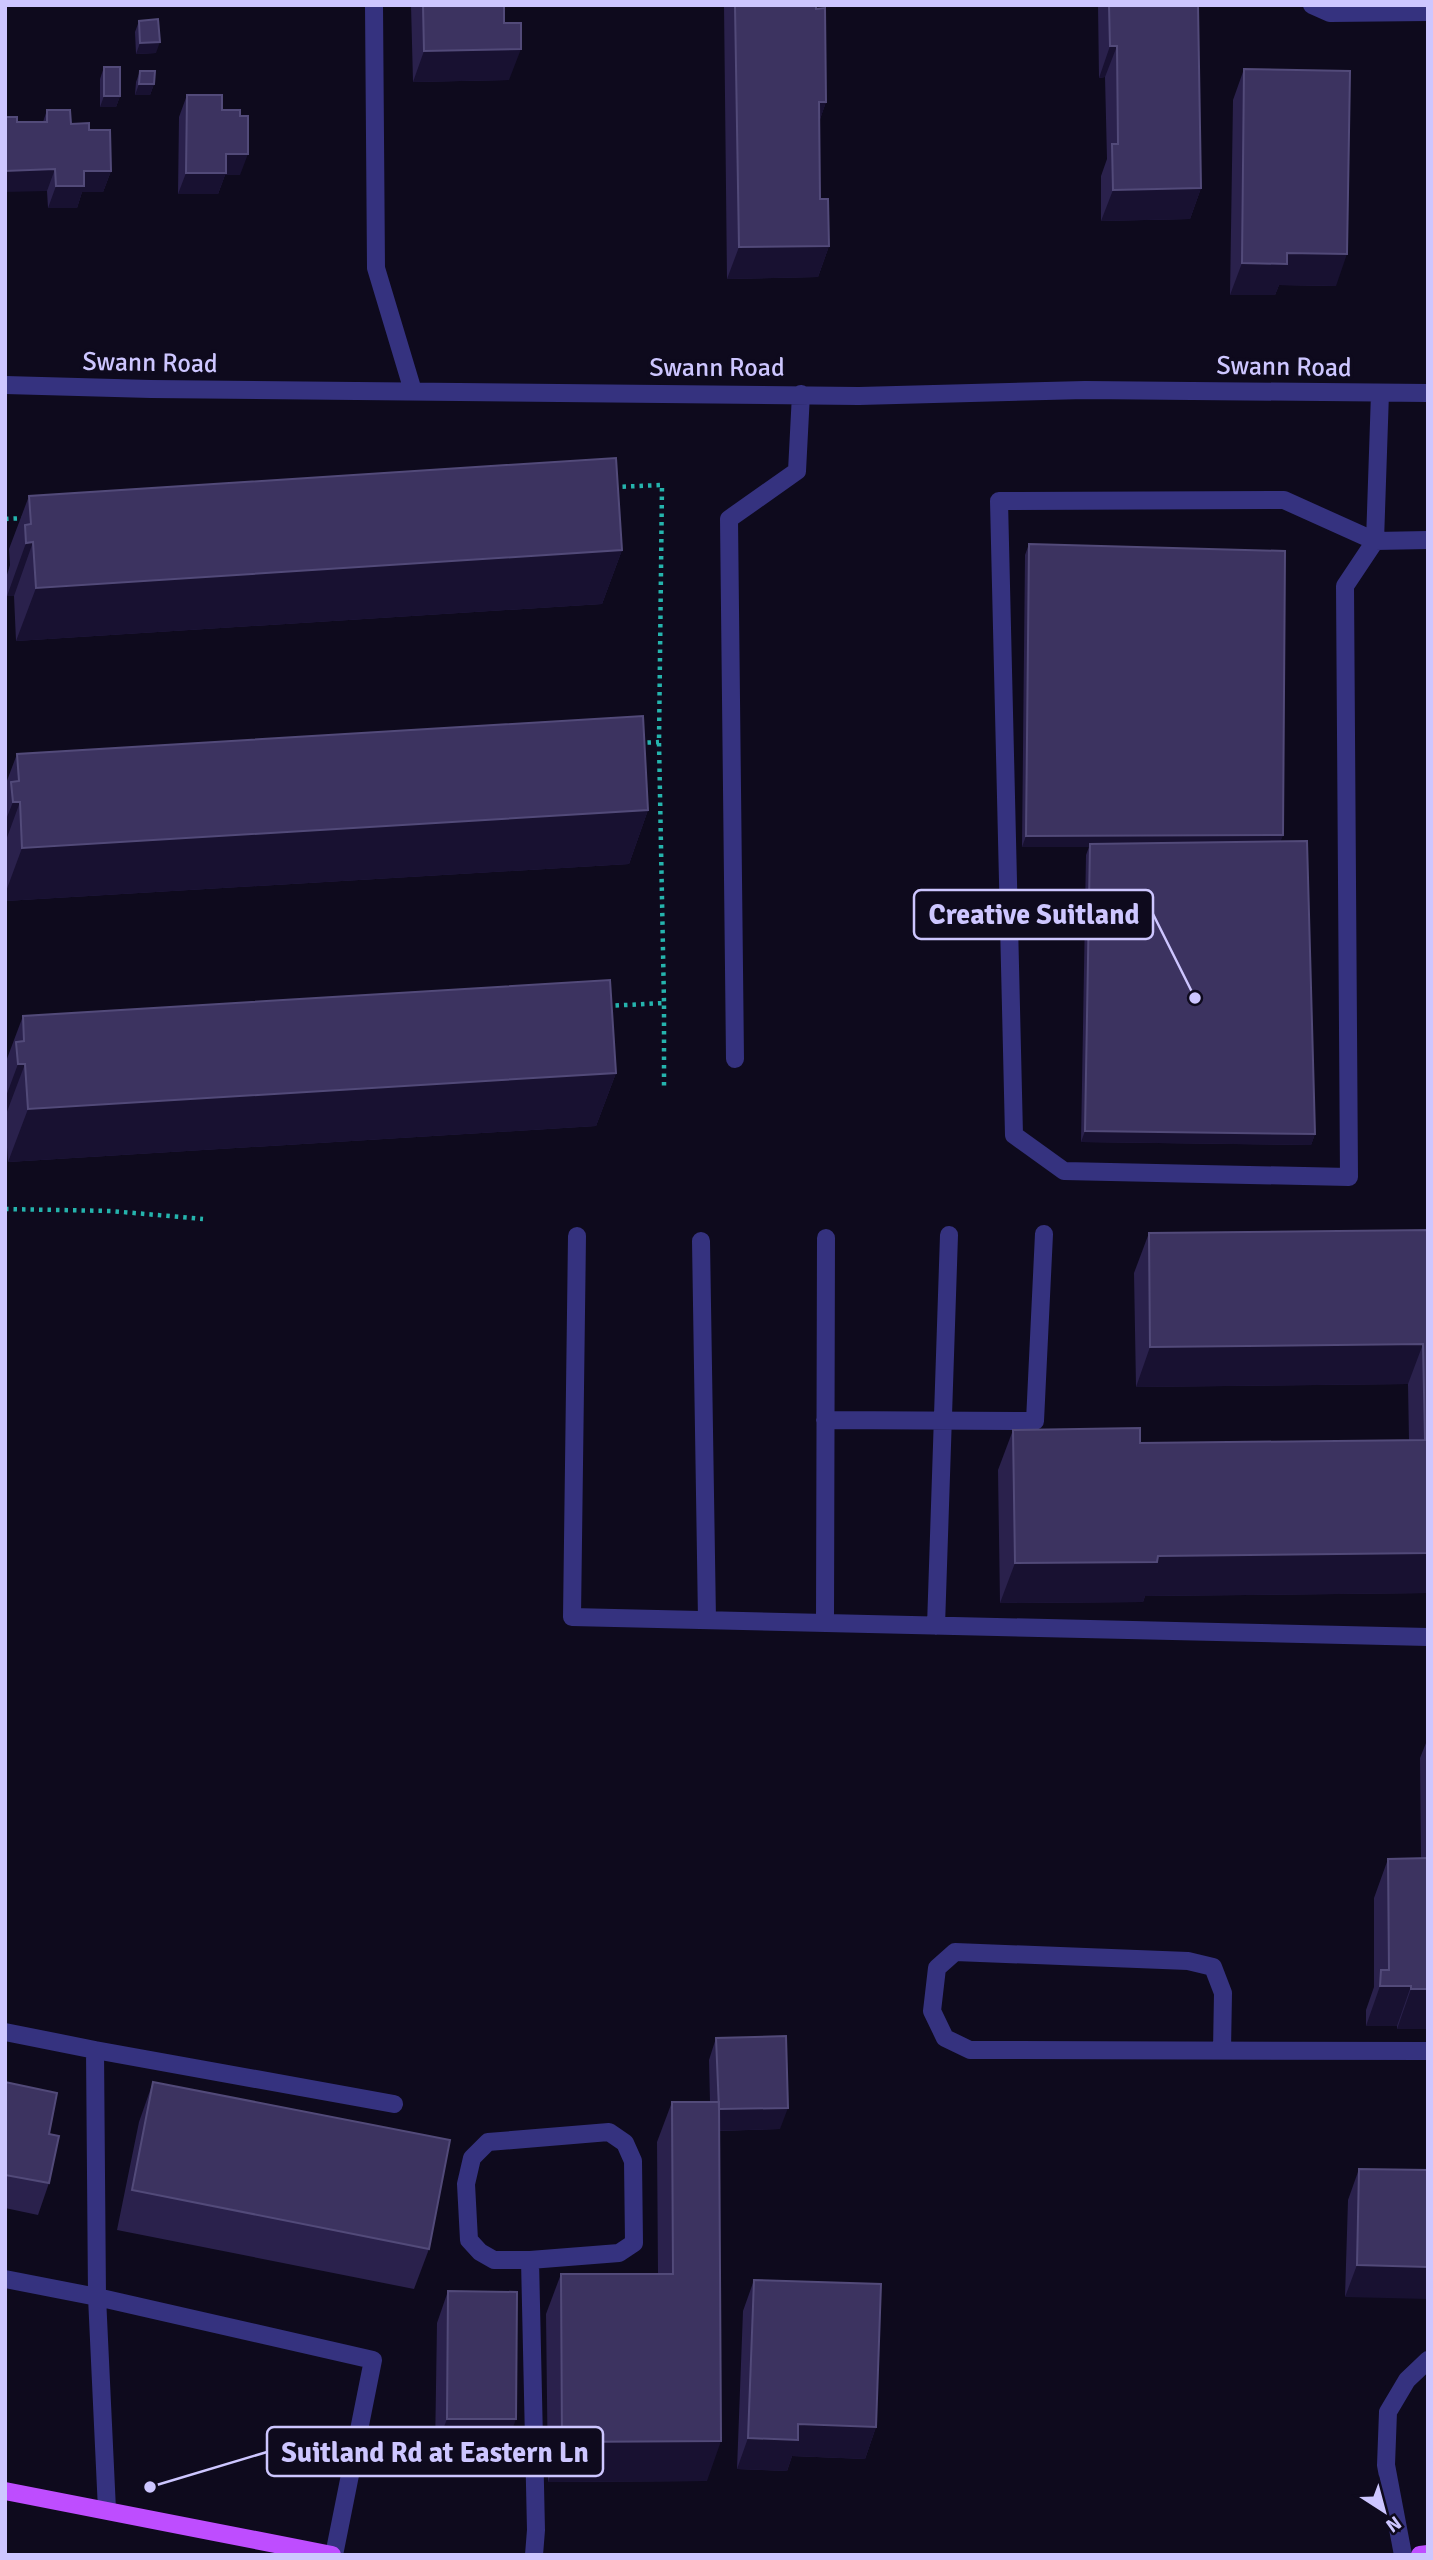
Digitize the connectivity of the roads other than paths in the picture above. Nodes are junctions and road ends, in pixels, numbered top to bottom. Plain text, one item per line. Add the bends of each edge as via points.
1 (374, 5) edge
2 (1312, 5) edge
3 (1428, 12) edge
4 (5, 385) edge
5 (413, 391) junction
6 (1380, 393) junction
7 (1428, 393) edge
8 (801, 394) junction
9 (1428, 540) edge
10 (1375, 541) junction
11 (735, 1059) dead end
12 (1044, 1234) dead end
13 (577, 1236) dead end
14 (949, 1236) dead end
15 (826, 1238) dead end
16 (701, 1241) dead end
17 (825, 1420) junction
18 (943, 1421) junction
19 (706, 1620) junction
20 (824, 1623) junction
21 (936, 1626) junction
22 (1428, 1637) edge
23 (5, 2032) edge
24 (95, 2050) junction
25 (1222, 2050) junction
26 (1428, 2051) edge
27 (394, 2104) dead end
28 (530, 2260) junction
29 (5, 2279) edge
30 (97, 2297) junction
31 (1428, 2360) edge
32 (5, 2491) edge
33 (107, 2510) junction
34 (1428, 2554) edge
35 (333, 2555) edge
36 (534, 2555) edge
37 (1403, 2555) edge
38 (1420, 2555) edge

1 - 5 street via 376,268
2 - 3 street via 1330,13
4 - 5 street, Swann Road
5 - 8 street, Swann Road
6 - 7 street, Swann Road
6 - 8 street, Swann Road via 1085,390
6 - 10 street
8 - 11 street via 797,471 729,519
9 - 10 street
10 - 10 street via 1345,586 1349,1177 1063,1171 1014,1135 999,501 1284,500
12 - 18 street via 1035,1421
13 - 19 street via 572,1617
14 - 18 street
15 - 17 street
16 - 19 street
17 - 18 street
17 - 20 street
18 - 21 street
19 - 20 street
20 - 21 street
21 - 22 street
23 - 24 street
24 - 27 street
24 - 30 street
25 - 25 street via 970,2050 944,2038 932,2011 937,1968 955,1952 1188,1961 1213,1967 1223,1993
25 - 26 street
28 - 28 street via 494,2260 469,2240 466,2183 472,2158 488,2142 609,2132 625,2143 633,2161 634,2243 619,2253
28 - 36 street
29 - 30 street
30 - 33 street
30 - 35 street via 373,2360
31 - 37 street via 1406,2380 1388,2412 1386,2465
32 - 33 main road
33 - 35 main road
34 - 38 main road

